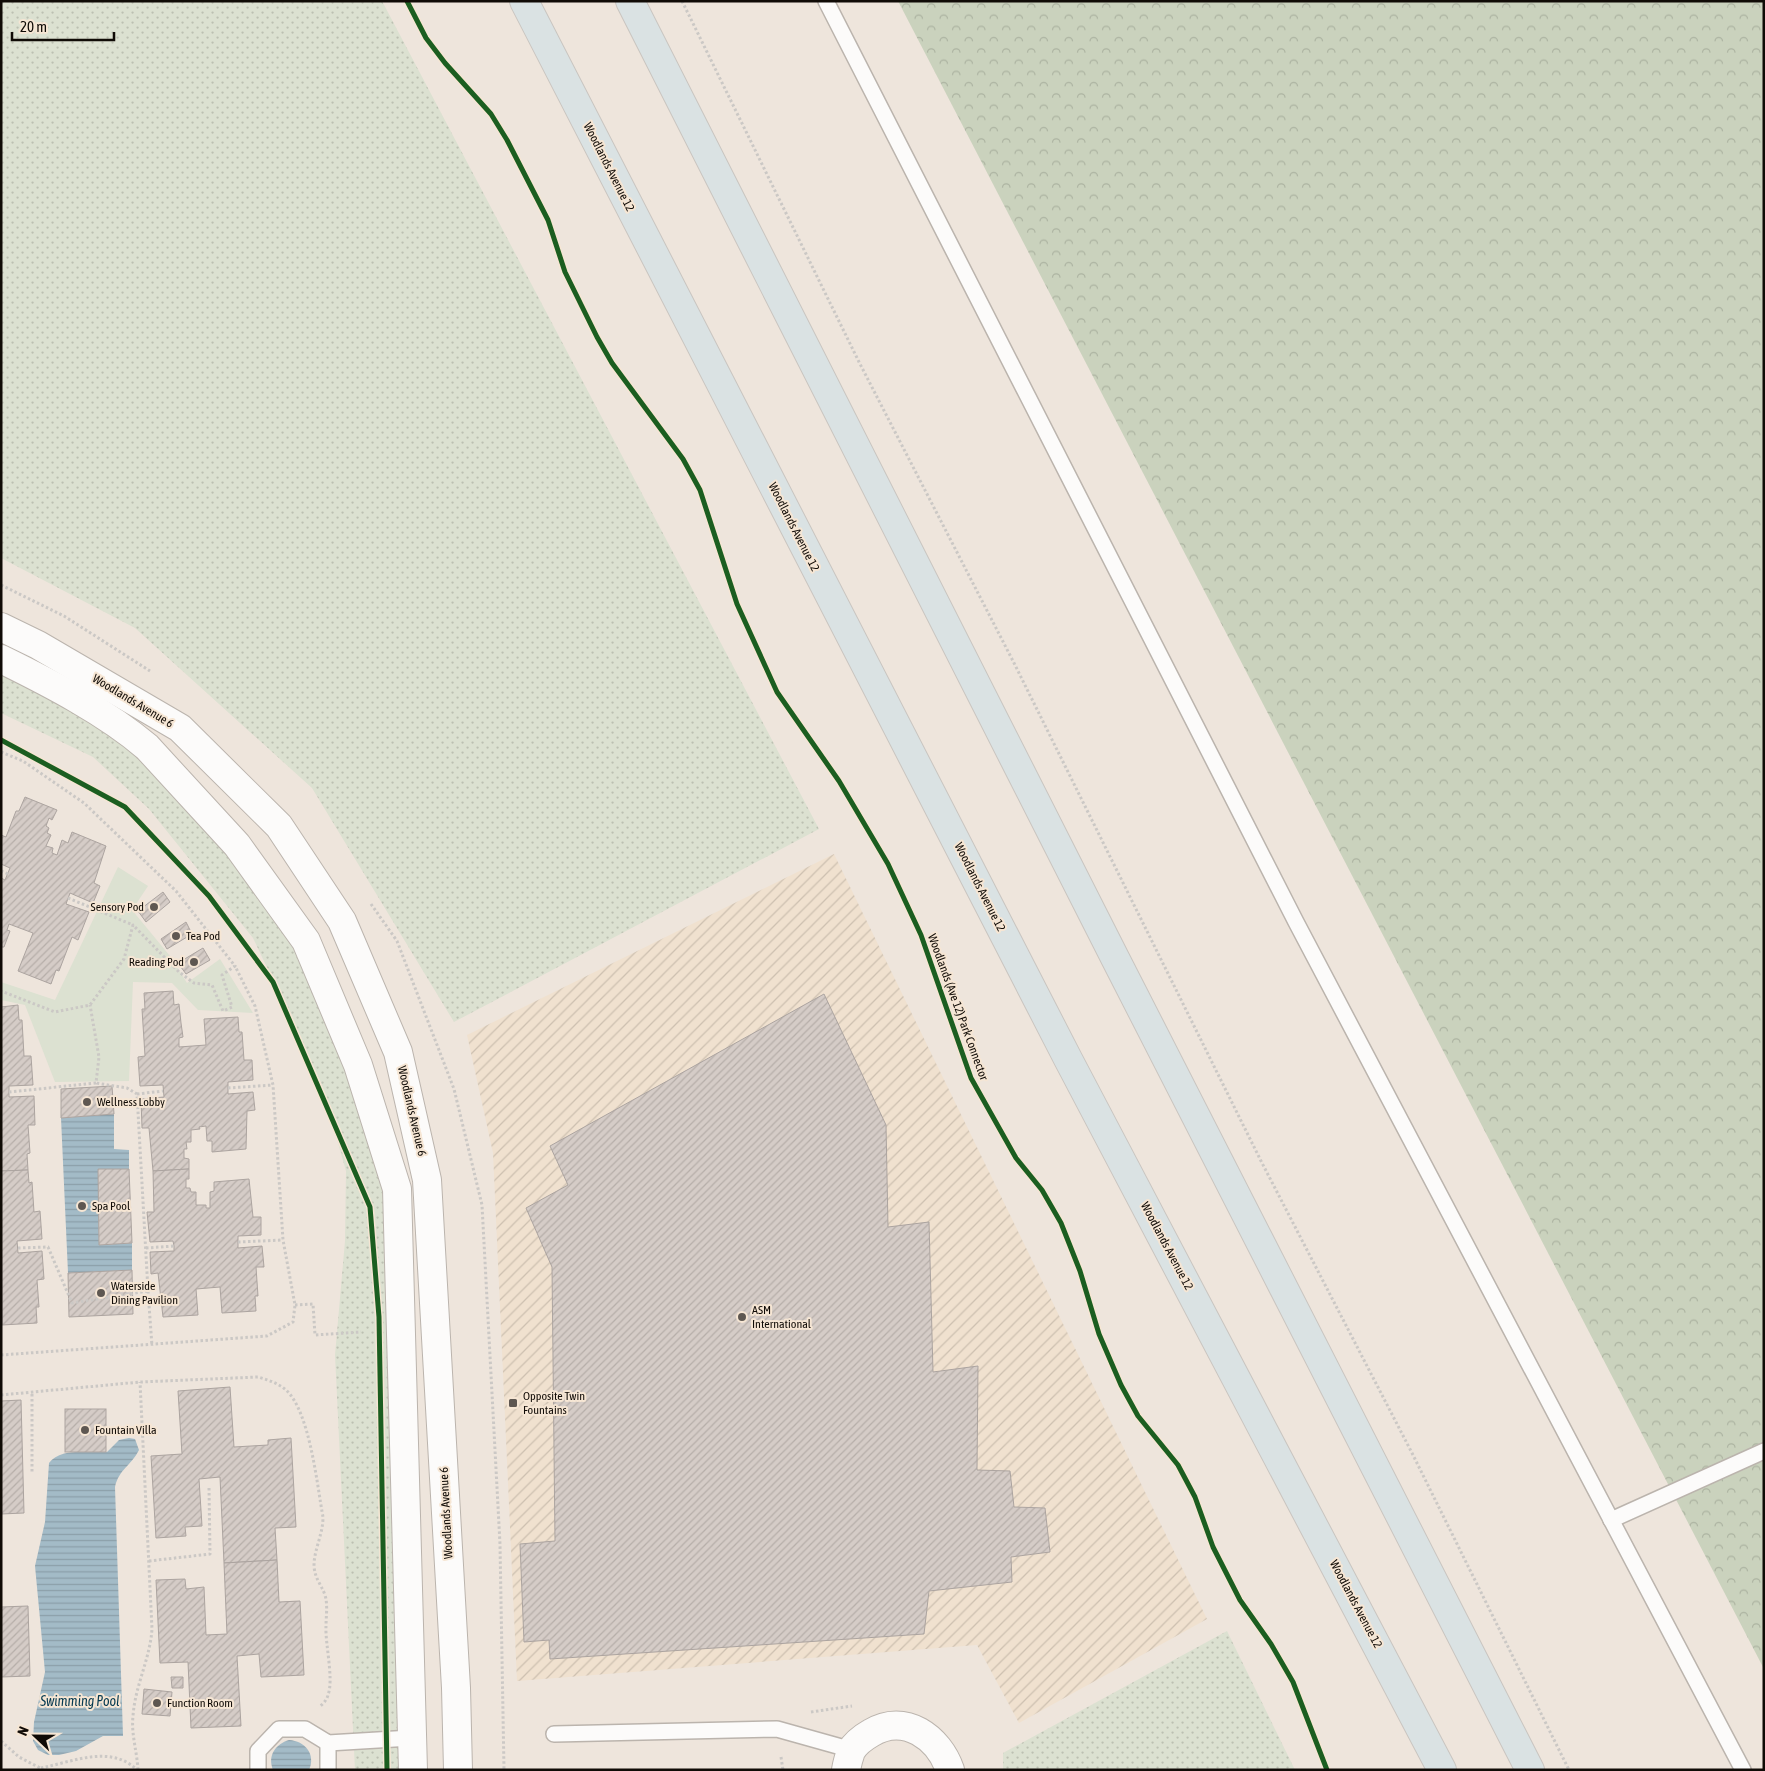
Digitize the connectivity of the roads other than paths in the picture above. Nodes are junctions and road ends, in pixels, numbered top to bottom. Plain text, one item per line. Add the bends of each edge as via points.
1 (524, 1) edge
2 (630, 1) edge
3 (826, 1) edge
4 (1, 626) edge
5 (1, 659) edge
6 (1764, 1451) edge
7 (1611, 1520) junction
8 (554, 1734) dead end
9 (411, 1738) junction
10 (328, 1743) junction
11 (849, 1760) edge
12 (258, 1770) edge
13 (328, 1770) edge
14 (413, 1770) edge
15 (458, 1770) edge
16 (950, 1770) edge
17 (1442, 1770) edge
18 (1530, 1770) edge
19 (1743, 1770) edge

1 - 17 main road, Woodlands Avenue 12 via 1063,1050
2 - 18 main road
3 - 7 lane via 1296,922
4 - 15 street, Woodlands Avenue 6 via 38,644 180,728 279,826 342,921 398,1052 427,1180
5 - 9 street via 40,678 131,734 147,747 237,845 306,941 358,1065 397,1189
6 - 7 lane
7 - 19 lane
8 - 11 lane via 777,1729
9 - 10 lane
9 - 14 street
10 - 12 lane via 305,1728 279,1729 258,1751
10 - 13 lane
11 - 16 street via 863,1738 879,1728 910,1727 927,1735 945,1756

